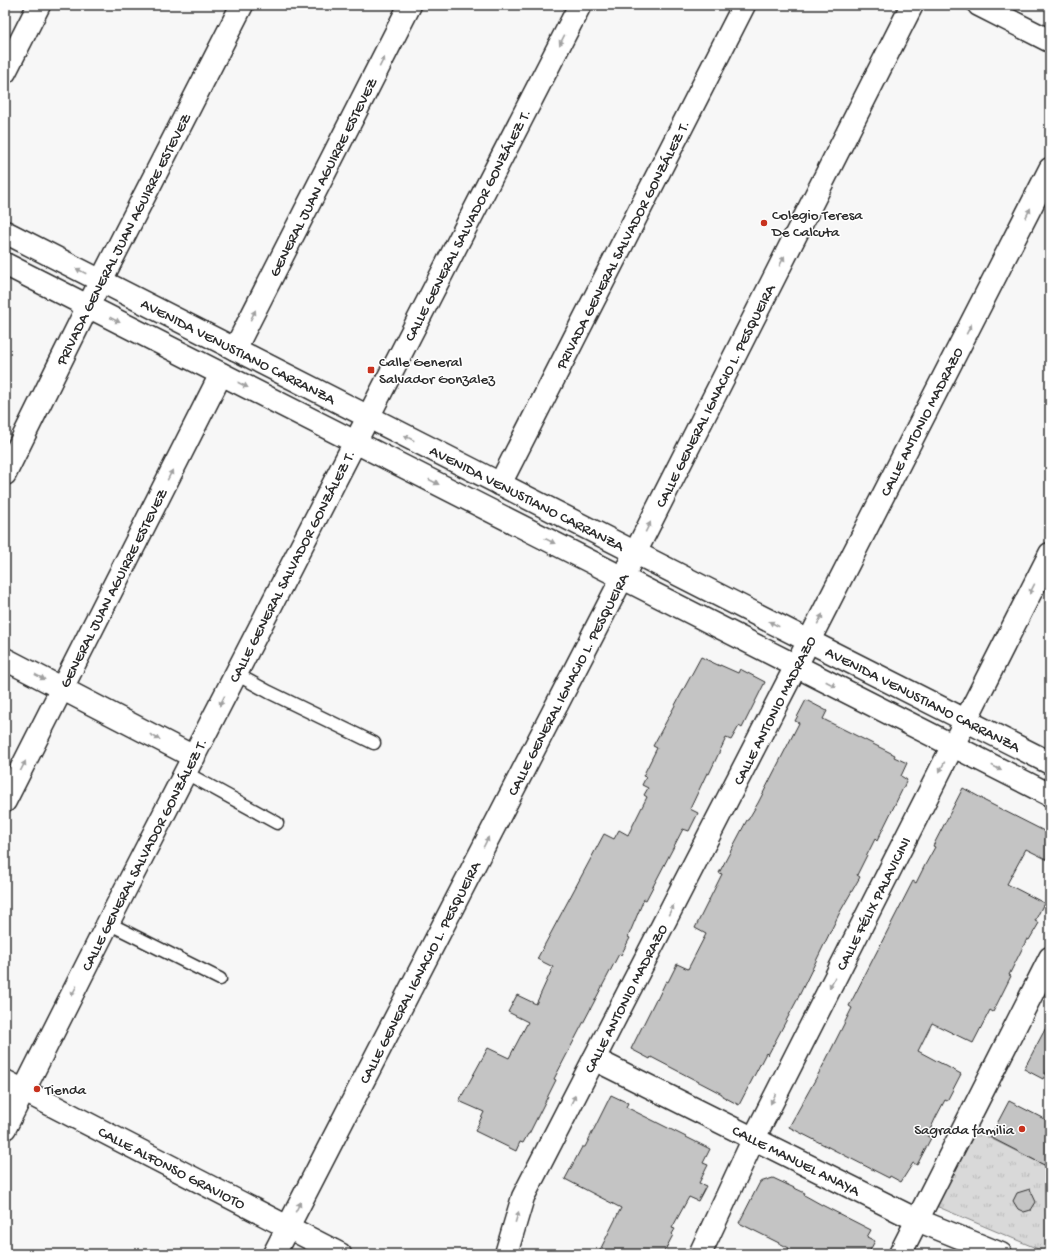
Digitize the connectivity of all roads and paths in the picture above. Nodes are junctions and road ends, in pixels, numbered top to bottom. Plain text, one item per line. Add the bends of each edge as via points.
1 (39, 5) edge
2 (242, 5) edge
3 (410, 5) edge
4 (580, 5) edge
5 (744, 5) edge
6 (912, 5) edge
7 (979, 5) edge
8 (1050, 41) edge
9 (5, 72) edge
10 (1050, 169) edge
11 (5, 232) edge
12 (5, 264) edge
13 (101, 281) junction
14 (88, 306) junction
15 (235, 349) junction
16 (221, 374) junction
17 (368, 418) junction
18 (355, 442) junction
19 (5, 474) edge
20 (500, 484) junction
21 (635, 553) junction
22 (1050, 554) edge
23 (622, 578) junction
24 (809, 641) junction
25 (5, 659) edge
26 (796, 666) junction
27 (236, 674) junction
28 (62, 689) junction
29 (966, 721) junction
30 (374, 743) dead end
31 (953, 746) junction
32 (1050, 763) edge
33 (190, 765) junction
34 (1050, 795) edge
35 (5, 801) edge
36 (277, 823) dead end
37 (108, 923) junction
38 (1050, 958) edge
39 (220, 979) dead end
40 (594, 1059) junction
41 (14, 1086) edge
42 (5, 1128) edge
43 (754, 1138) junction
44 (917, 1220) junction
45 (288, 1227) junction
46 (274, 1254) edge
47 (340, 1254) edge
48 (506, 1254) edge
49 (700, 1254) edge
50 (900, 1254) edge
51 (1001, 1254) edge

1 - 9 street
2 - 13 street, PRIVADA GENERAL JUAN AGUIRRE ESTEVEZ
15 -> 3 street, GENERAL JUAN AGUIRRE ESTEVEZ
4 -> 17 street, CALLE GENERAL SALVADOR GONZÁLEZ T.
5 - 20 street, PRIVADA GENERAL SALVADOR GONZÁLEZ T.
21 -> 6 street, CALLE GENERAL IGNACIO L. PESQUEIRA
7 - 8 street
24 -> 10 street, CALLE ANTONIO MADRAZO
13 -> 11 street, AVENIDA VENUSTIANO CARRANZA
12 - 14 street, AVENIDA VENUSTIANO CARRANZA
13 - 14 street, PRIVADA GENERAL JUAN AGUIRRE ESTEVEZ
13 - 15 street, AVENIDA VENUSTIANO CARRANZA
14 -> 16 street, AVENIDA VENUSTIANO CARRANZA
14 - 19 street, PRIVADA GENERAL JUAN AGUIRRE ESTEVEZ
15 - 17 street, AVENIDA VENUSTIANO CARRANZA
16 -> 18 street, AVENIDA VENUSTIANO CARRANZA
28 -> 16 street, GENERAL JUAN AGUIRRE ESTEVEZ
17 - 18 street, CALLE GENERAL SALVADOR GONZÁLEZ T.
20 -> 17 street, AVENIDA VENUSTIANO CARRANZA
18 -> 23 street, AVENIDA VENUSTIANO CARRANZA
18 - 27 street, CALLE GENERAL SALVADOR GONZÁLEZ T.
20 - 21 street, AVENIDA VENUSTIANO CARRANZA
21 - 23 street, CALLE GENERAL IGNACIO L. PESQUEIRA
24 -> 21 street, AVENIDA VENUSTIANO CARRANZA
22 -> 29 street, CALLE FÉLIX PALAVICINI
23 - 26 street, AVENIDA VENUSTIANO CARRANZA
45 -> 23 street, CALLE GENERAL IGNACIO L. PESQUEIRA
24 - 26 street, CALLE ANTONIO MADRAZO
24 - 29 street, AVENIDA VENUSTIANO CARRANZA
25 -> 28 street
26 -> 31 street, AVENIDA VENUSTIANO CARRANZA
40 -> 26 street, CALLE ANTONIO MADRAZO
27 - 30 lane
27 -> 33 street, CALLE GENERAL SALVADOR GONZÁLEZ T.
28 -> 33 street
35 -> 28 street, GENERAL JUAN AGUIRRE ESTEVEZ
29 - 31 street, CALLE FÉLIX PALAVICINI
29 - 32 street, AVENIDA VENUSTIANO CARRANZA
31 -> 34 street, AVENIDA VENUSTIANO CARRANZA
31 -> 43 street, CALLE FÉLIX PALAVICINI
33 - 36 lane
33 - 37 street, CALLE GENERAL SALVADOR GONZÁLEZ T.
37 - 39 lane
37 -> 41 street, CALLE GENERAL SALVADOR GONZÁLEZ T.
38 - 44 street
40 - 43 street, CALLE MANUEL ANAYA
48 -> 40 street, CALLE ANTONIO MADRAZO via 523,1197
41 - 42 street, CALLE GENERAL SALVADOR GONZÁLEZ T.
41 - 45 street, CALLE ALFONSO GRAVIOTO
43 - 44 street, CALLE MANUEL ANAYA
43 - 49 street, CALLE FÉLIX PALAVICINI
44 - 50 street
44 - 51 street, CALLE MANUEL ANAYA
45 - 46 street, CALLE GENERAL IGNACIO L. PESQUEIRA
45 - 47 street, CALLE ALFONSO GRAVIOTO

